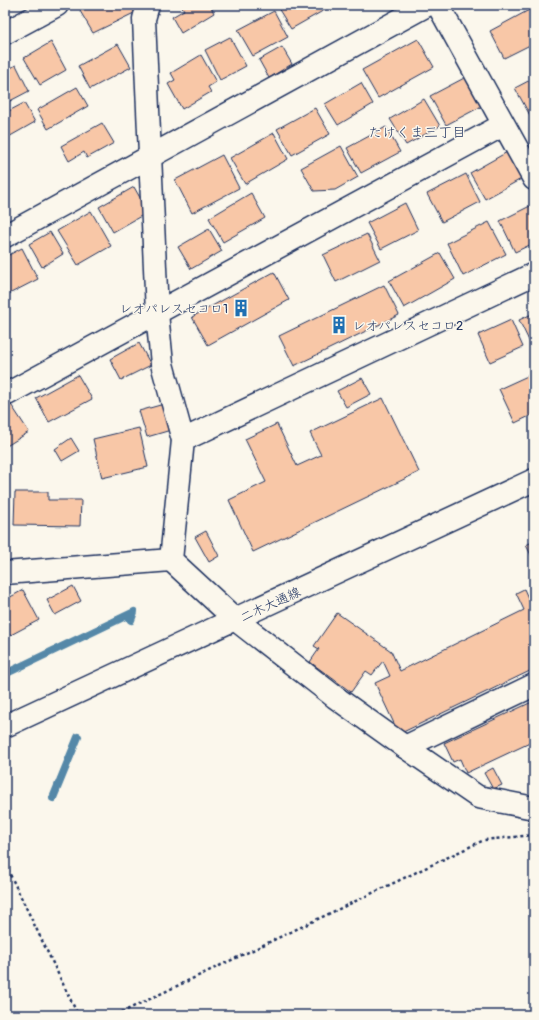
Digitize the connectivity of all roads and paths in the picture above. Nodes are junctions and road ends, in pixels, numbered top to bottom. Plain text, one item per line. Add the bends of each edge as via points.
1 (57, 5) edge
2 (148, 5) edge
3 (427, 5) edge
4 (438, 5) edge
5 (5, 33) edge
6 (503, 125) junction
7 (151, 156) junction
8 (534, 180) edge
9 (5, 236) edge
10 (534, 274) edge
11 (157, 313) junction
12 (5, 390) edge
13 (183, 440) junction
14 (534, 480) edge
15 (172, 560) junction
16 (5, 573) edge
17 (236, 620) junction
18 (534, 685) edge
19 (5, 726) edge
20 (405, 747) junction
21 (534, 808) edge
22 (534, 835) edge
23 (5, 864) edge
24 (78, 1015) edge
25 (116, 1015) edge

1 - 5 street
2 - 7 street via 144,19
3 - 7 street
4 - 6 street
6 - 8 street
6 - 11 street
7 - 9 street
7 - 11 street
10 - 13 street
11 - 12 street via 7,394
11 - 13 street via 162,364
13 - 15 street
14 - 17 street, 二木大通線
15 - 16 street
15 - 17 street
17 - 19 street, 二木大通線
17 - 20 street via 335,697
18 - 20 street
20 - 21 street via 478,797
22 - 25 path via 484,840
23 - 24 path

